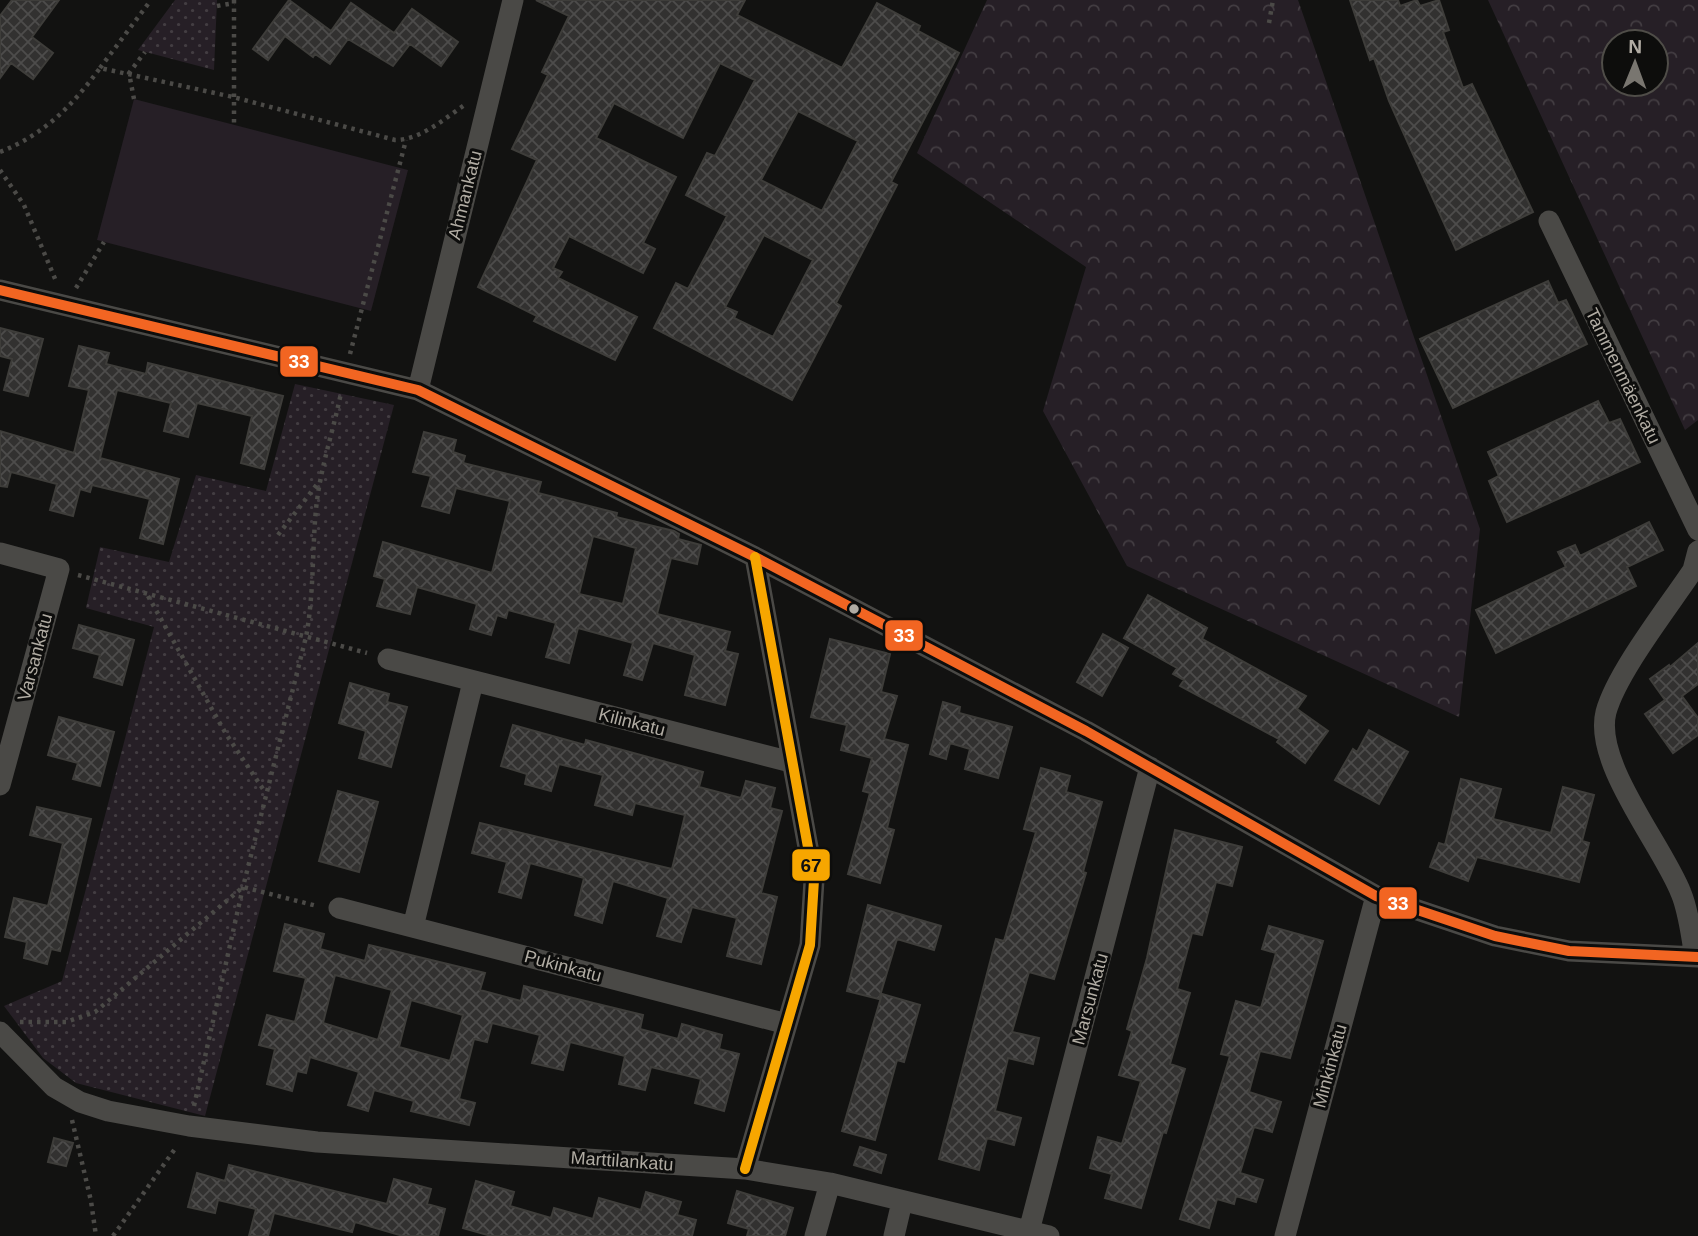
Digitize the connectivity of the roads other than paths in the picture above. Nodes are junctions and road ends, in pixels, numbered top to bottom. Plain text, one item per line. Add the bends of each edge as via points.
1 (513, 0) edge
2 (1549, 221) dead end
3 (0, 290) edge
4 (418, 390) junction
5 (1698, 530) edge
6 (1698, 551) edge
7 (0, 553) edge
8 (755, 557) junction
9 (388, 659) road end
10 (473, 682) junction
11 (791, 762) junction
12 (1150, 767) junction
13 (0, 785) edge
14 (1376, 896) junction
15 (339, 908) road end
16 (413, 927) junction
17 (1696, 956) edge
18 (787, 1024) junction
19 (6, 1027) edge
20 (745, 1169) junction
21 (830, 1183) junction
22 (902, 1202) junction
23 (1039, 1234) edge
24 (816, 1236) edge
25 (894, 1236) edge
26 (1284, 1236) edge

1 - 4 street, Ahmankatu
2 - 5 street, Tammenmäenkatu
3 - 4 street
4 - 8 street
6 - 17 street via 1693,569 1618,685 1606,714 1607,741 1618,777 1682,893
7 - 13 street, Varsankatu via 59,569
8 - 11 street
8 - 12 street
9 - 10 street, Kilinkatu
10 - 11 street, Kilinkatu
10 - 16 street
11 - 18 street via 807,831 813,894 810,945
12 - 14 street
12 - 23 street, Marsunkatu
14 - 17 street via 1495,936 1569,951
14 - 26 street, Minkinkatu
15 - 16 street, Pukinkatu
16 - 18 street, Pukinkatu
18 - 20 street
19 - 20 street, Marttilankatu via 44,1080 66,1095 108,1111 317,1142
20 - 21 street, Marttilankatu
21 - 22 street, Marttilankatu
21 - 24 street
22 - 23 street, Marttilankatu
22 - 25 street

